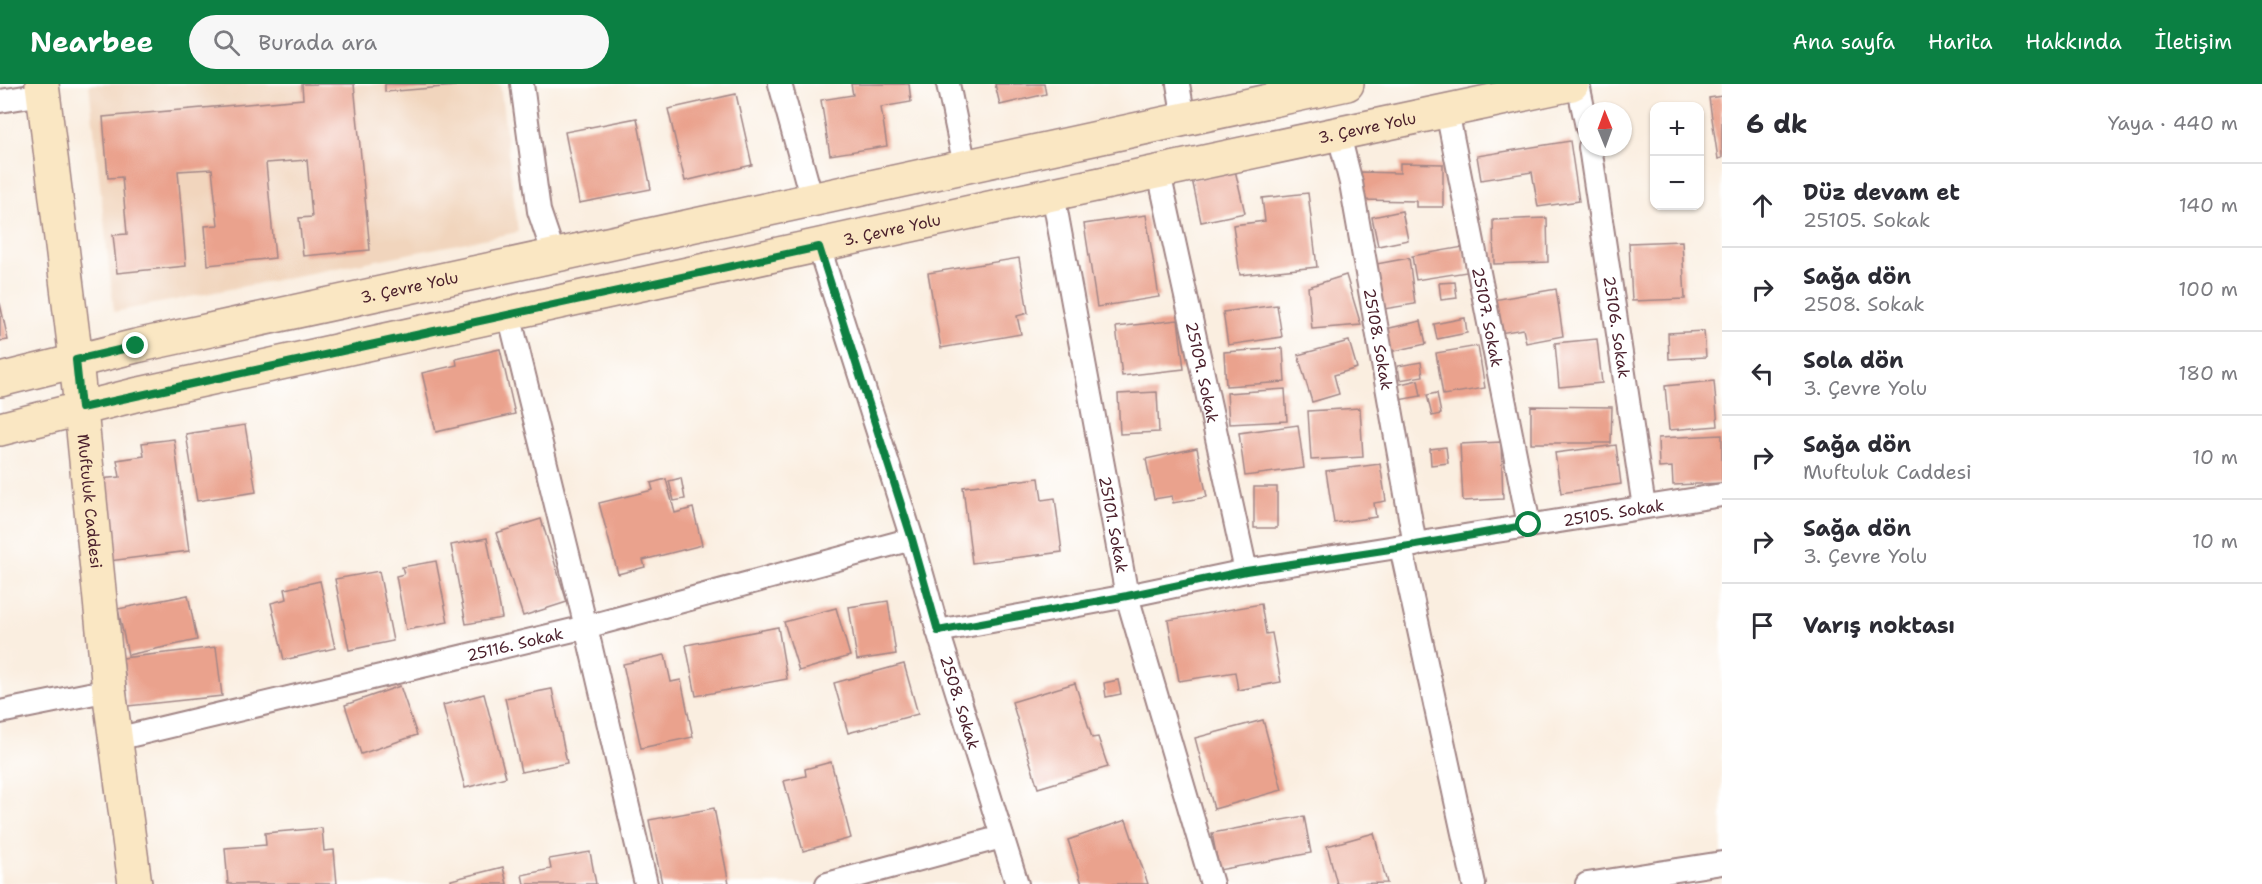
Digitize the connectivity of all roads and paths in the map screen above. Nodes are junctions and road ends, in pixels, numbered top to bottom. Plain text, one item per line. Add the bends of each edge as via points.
1 (522, 84) edge
2 (780, 84) edge
3 (948, 84) edge
4 (1178, 84) edge
5 (1347, 84) edge
6 (1572, 84) edge
7 (1578, 84) edge
8 (42, 89) edge
9 (0, 101) edge
10 (1582, 102) edge
11 (1447, 111) junction
12 (1184, 119) junction
13 (1339, 135) junction
14 (1591, 156) edge
15 (965, 166) junction
16 (1159, 173) junction
17 (1053, 194) junction
18 (812, 200) junction
19 (819, 247) junction
20 (554, 255) junction
21 (509, 314) junction
22 (76, 360) junction
23 (0, 380) edge
24 (81, 408) junction
25 (0, 429) edge
26 (1722, 495) edge
27 (1644, 507) junction
28 (1529, 525) junction
29 (912, 539) junction
30 (1408, 546) junction
31 (1246, 571) junction
32 (1127, 596) junction
33 (586, 627) junction
34 (938, 631) junction
35 (109, 690) junction
36 (0, 712) edge
37 (116, 739) junction
38 (1002, 837) junction
39 (1711, 872) edge
40 (135, 884) edge
41 (646, 884) edge
42 (827, 884) edge
43 (1017, 884) edge
44 (1212, 884) edge
45 (1474, 884) edge
46 (1587, 884) edge

1 - 20 street via 539,211
2 - 18 street
3 - 15 street
4 - 12 street
5 - 12 main road, 3. Çevre Yolu
6 - 11 main road, 3. Çevre Yolu
7 - 10 street
8 - 9 street
8 - 22 main road, Muftuluk Caddesi
11 - 13 main road, 3. Çevre Yolu
11 - 28 street, 25107. Sokak
12 - 15 main road, 3. Çevre Yolu
13 - 16 main road, 3. Çevre Yolu
13 - 30 street, 25108. Sokak via 1351,183
14 - 27 street, 25106. Sokak
15 - 18 main road, 3. Çevre Yolu
16 - 17 main road, 3. Çevre Yolu
16 - 31 street, 25109. Sokak
17 - 19 main road, 3. Çevre Yolu
17 - 32 street, 25101. Sokak
18 - 20 main road, 3. Çevre Yolu
19 - 21 main road, 3. Çevre Yolu
19 - 29 street, 2508. Sokak
20 - 22 main road, 3. Çevre Yolu
21 - 24 main road, 3. Çevre Yolu
21 - 33 street
22 - 23 main road, 3. Çevre Yolu
22 - 24 main road, Muftuluk Caddesi
24 - 25 main road, 3. Çevre Yolu
24 - 35 main road, Muftuluk Caddesi
26 - 27 street, 25105. Sokak
27 - 28 street, 25105. Sokak
28 - 30 street, 25105. Sokak
29 - 33 street, 25116. Sokak
29 - 34 street, 2508. Sokak
30 - 31 street, 25105. Sokak
30 - 45 street, 25108. Sokak
31 - 32 street, 25105. Sokak
32 - 34 street, 25105. Sokak
32 - 44 street, 25101. Sokak
33 - 37 street, 25116. Sokak
33 - 41 street
34 - 38 street, 2508. Sokak
35 - 36 street
35 - 37 main road, Muftuluk Caddesi
37 - 40 main road, Muftuluk Caddesi
38 - 42 street
38 - 43 street, 2508. Sokak
39 - 46 street

